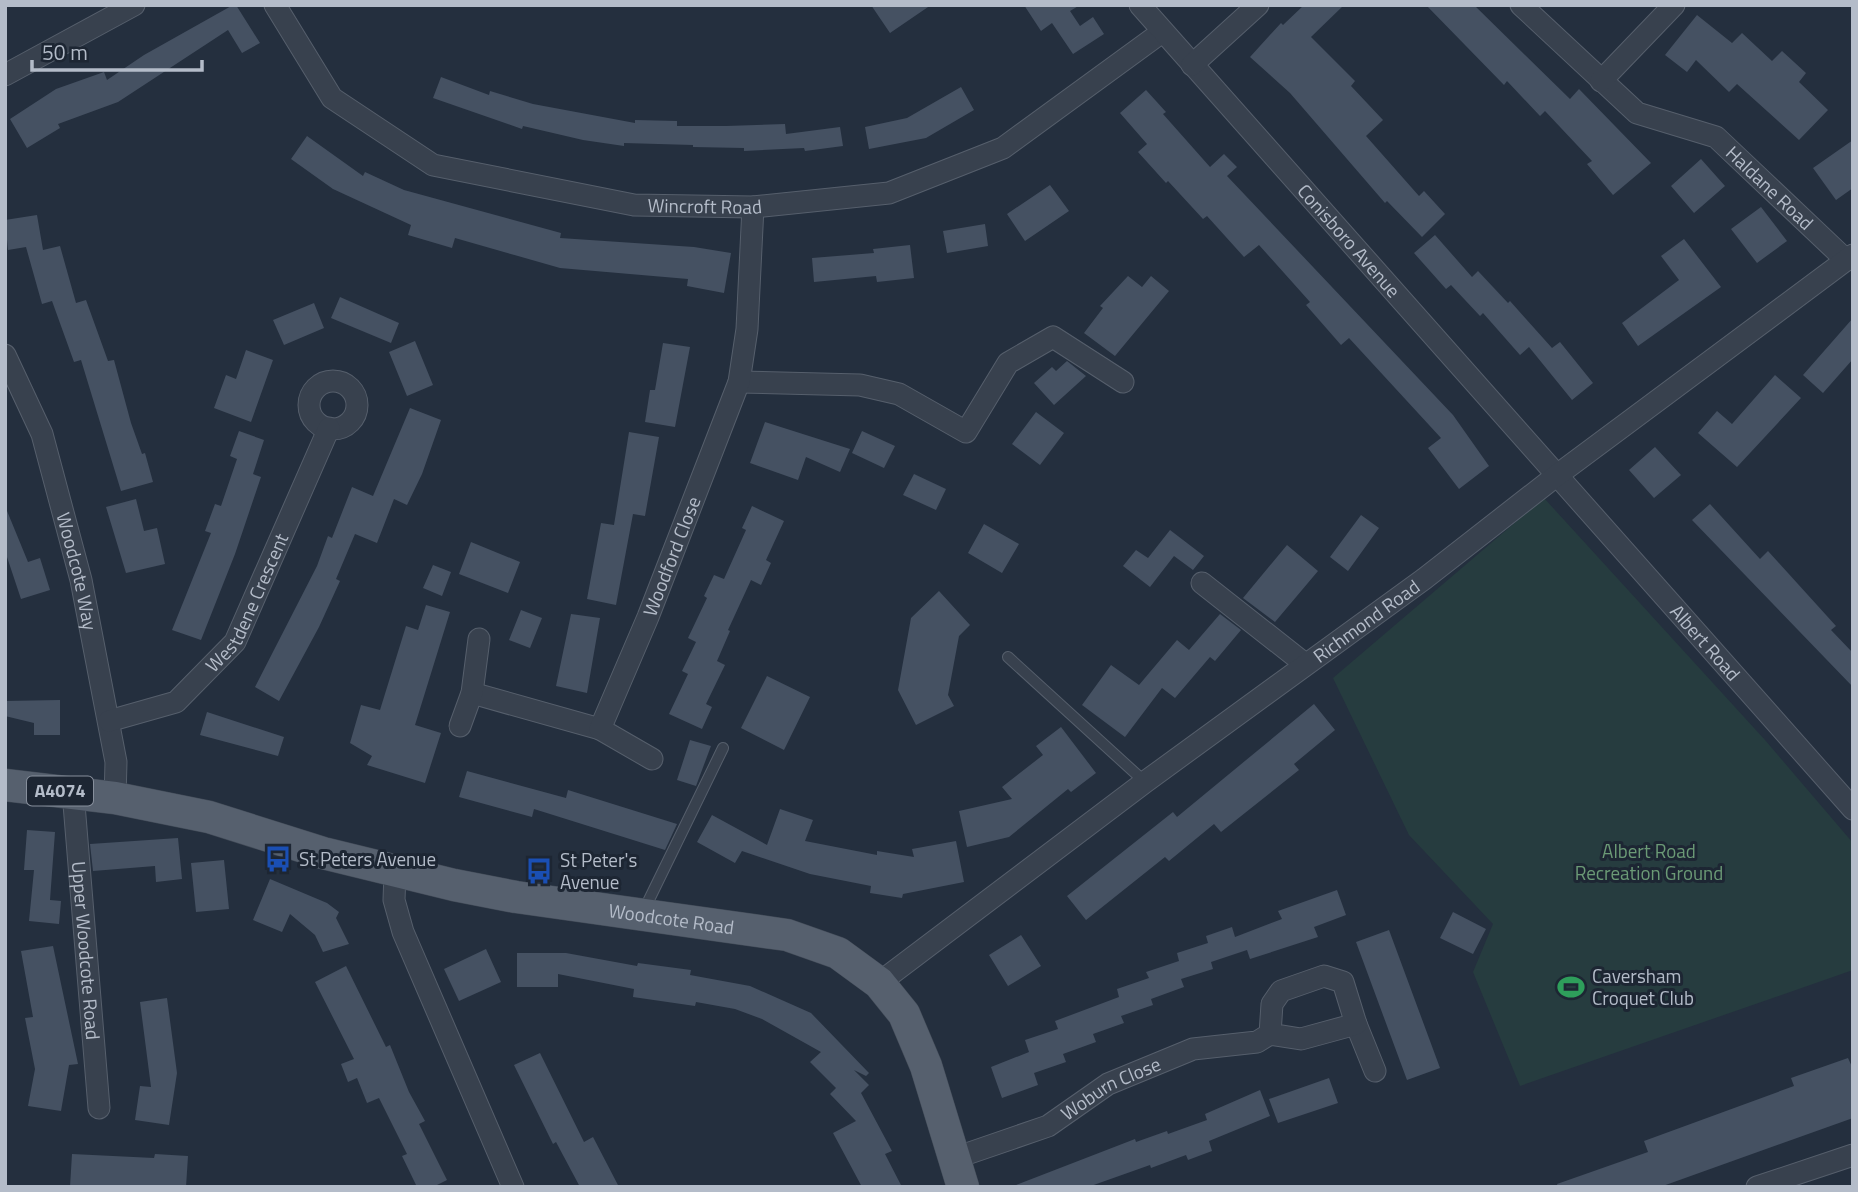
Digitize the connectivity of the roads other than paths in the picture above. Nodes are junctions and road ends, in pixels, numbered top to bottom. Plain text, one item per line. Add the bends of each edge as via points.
1 (134, 5) edge
2 (275, 5) edge
3 (1140, 5) edge
4 (1258, 5) edge
5 (1521, 5) edge
6 (1674, 5) edge
7 (1162, 32) junction
8 (1192, 65) junction
9 (5, 75) edge
10 (1601, 81) junction
11 (753, 207) junction
12 (1849, 257) edge
13 (5, 355) edge
14 (739, 382) junction
15 (1123, 382) dead end
16 (329, 428) dead end
17 (1556, 476) junction
18 (1202, 583) dead end
19 (479, 639) dead end
20 (1008, 657) dead end
21 (1305, 664) junction
22 (471, 694) junction
23 (109, 721) junction
24 (460, 726) dead end
25 (600, 729) junction
26 (723, 748) dead end
27 (652, 759) dead end
28 (1145, 782) junction
29 (5, 785) edge
30 (73, 792) junction
31 (115, 799) junction
32 (1853, 809) edge
33 (396, 873) junction
34 (642, 913) junction
35 (879, 983) junction
36 (1356, 1024) junction
37 (1270, 1034) junction
38 (1375, 1071) dead end
39 (99, 1108) dead end
40 (1853, 1155) edge
41 (959, 1172) edge
42 (513, 1187) edge
43 (1757, 1187) edge

1 - 9 street
2 - 11 street, Wincroft Road via 332,98 433,165 634,205
3 - 7 street, Conisboro Avenue
4 - 8 street
5 - 10 street, Haldane Road
6 - 10 street
7 - 8 street, Conisboro Avenue
7 - 11 street, Wincroft Road via 1003,148 889,192
8 - 17 street, Conisboro Avenue
10 - 12 street, Haldane Road via 1637,113 1716,137
11 - 14 street, Woodford Close via 747,329
12 - 17 street, Richmond Road
13 - 23 street, Woodcote Way via 42,434 80,580
14 - 15 street via 860,384 899,394 966,432 1008,363 1053,337
14 - 25 street, Woodford Close via 654,604
16 - 23 street, Westdene Crescent via 236,642 176,702
17 - 21 street, Richmond Road
17 - 32 street, Albert Road
18 - 21 street
19 - 22 street
20 - 28 lane
21 - 28 street, Richmond Road
22 - 24 street
22 - 25 street
23 - 31 street, Woodcote Way via 116,762
25 - 27 street
26 - 34 lane
28 - 35 street, Richmond Road
29 - 30 main road, A4074
30 - 31 main road, A4074
30 - 39 street, Upper Woodcote Road
31 - 33 main road, Woodcote Road / A4074 via 209,817
33 - 34 main road, Woodcote Road / A4074 via 516,897
33 - 42 street via 394,900 403,932
34 - 35 main road, Woodcote Road / A4074 via 787,936 838,953
35 - 41 main road, Woodcote Road / A4074 via 904,1014 913,1034
36 - 37 street, Woburn Close via 1301,1039
36 - 37 street via 1343,982 1324,976 1281,991 1272,1004
36 - 38 street
37 - 41 street, Woburn Close via 1256,1042 1193,1049 1108,1084 1048,1126
40 - 43 street

